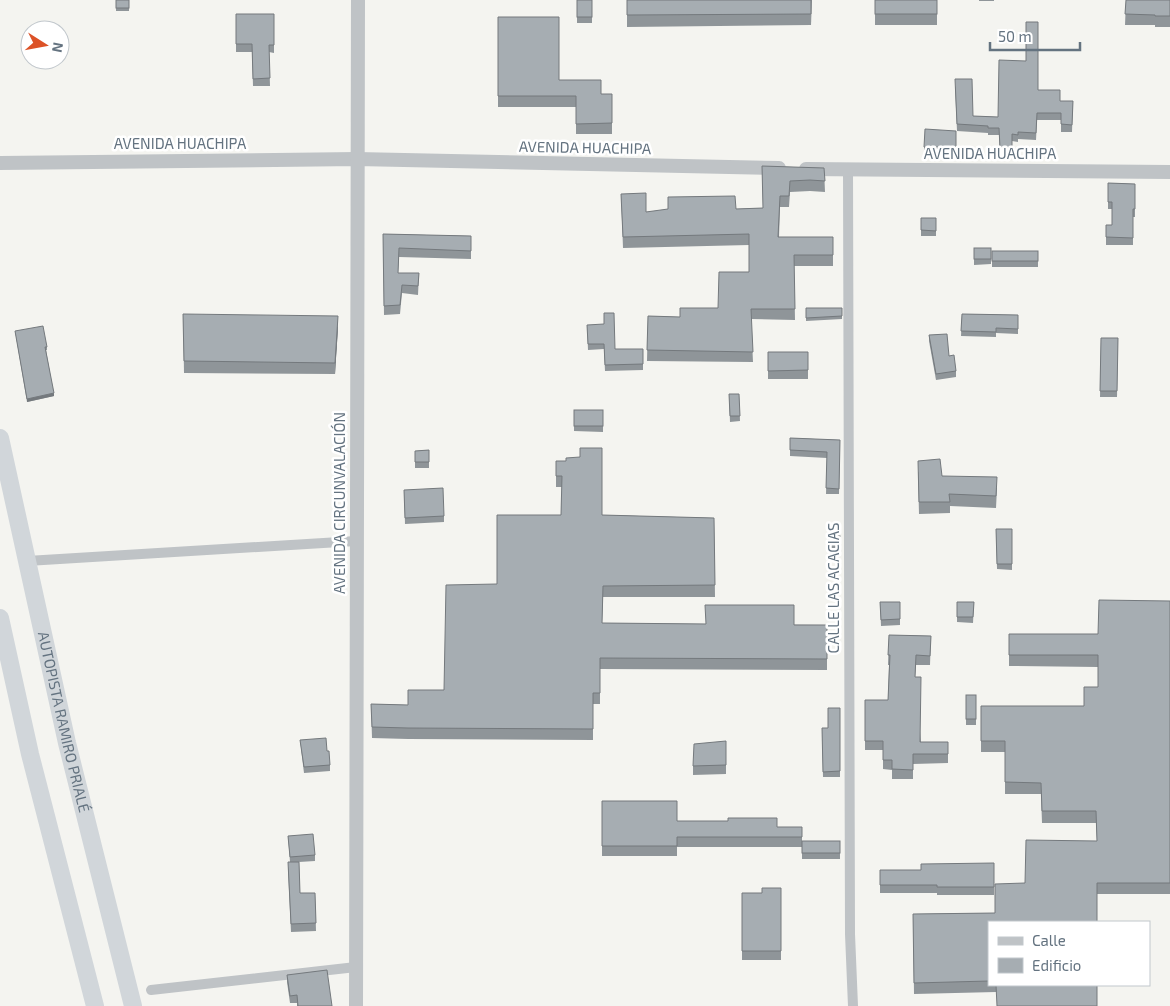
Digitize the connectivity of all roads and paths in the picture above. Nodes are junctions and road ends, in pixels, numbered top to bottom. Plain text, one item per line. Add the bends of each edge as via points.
1 (358, 0) edge
2 (357, 159) junction
3 (0, 163) edge
4 (848, 170) junction
5 (1170, 172) edge
6 (0, 438) edge
7 (356, 541) junction
8 (26, 561) junction
9 (0, 618) edge
10 (356, 967) junction
11 (151, 990) dead end
12 (95, 1006) edge
13 (133, 1006) edge
14 (356, 1006) edge
15 (853, 1006) edge

1 - 2 street, AVENIDA CIRCUNVALACIÓN
2 - 3 street, AVENIDA HUACHIPA
2 - 4 street, AVENIDA HUACHIPA
2 - 7 street, AVENIDA CIRCUNVALACIÓN
4 - 5 street, AVENIDA HUACHIPA
4 - 15 street, CALLE LAS ACACIAS via 850,934
6 - 8 highway, AUTOPISTA RAMIRO PRIALÉ
7 - 8 street
7 - 10 street, AVENIDA CIRCUNVALACIÓN
8 - 13 highway, AUTOPISTA RAMIRO PRIALÉ via 67,743
9 - 12 highway via 30,754
10 - 11 street
10 - 14 street, AVENIDA CIRCUNVALACIÓN

